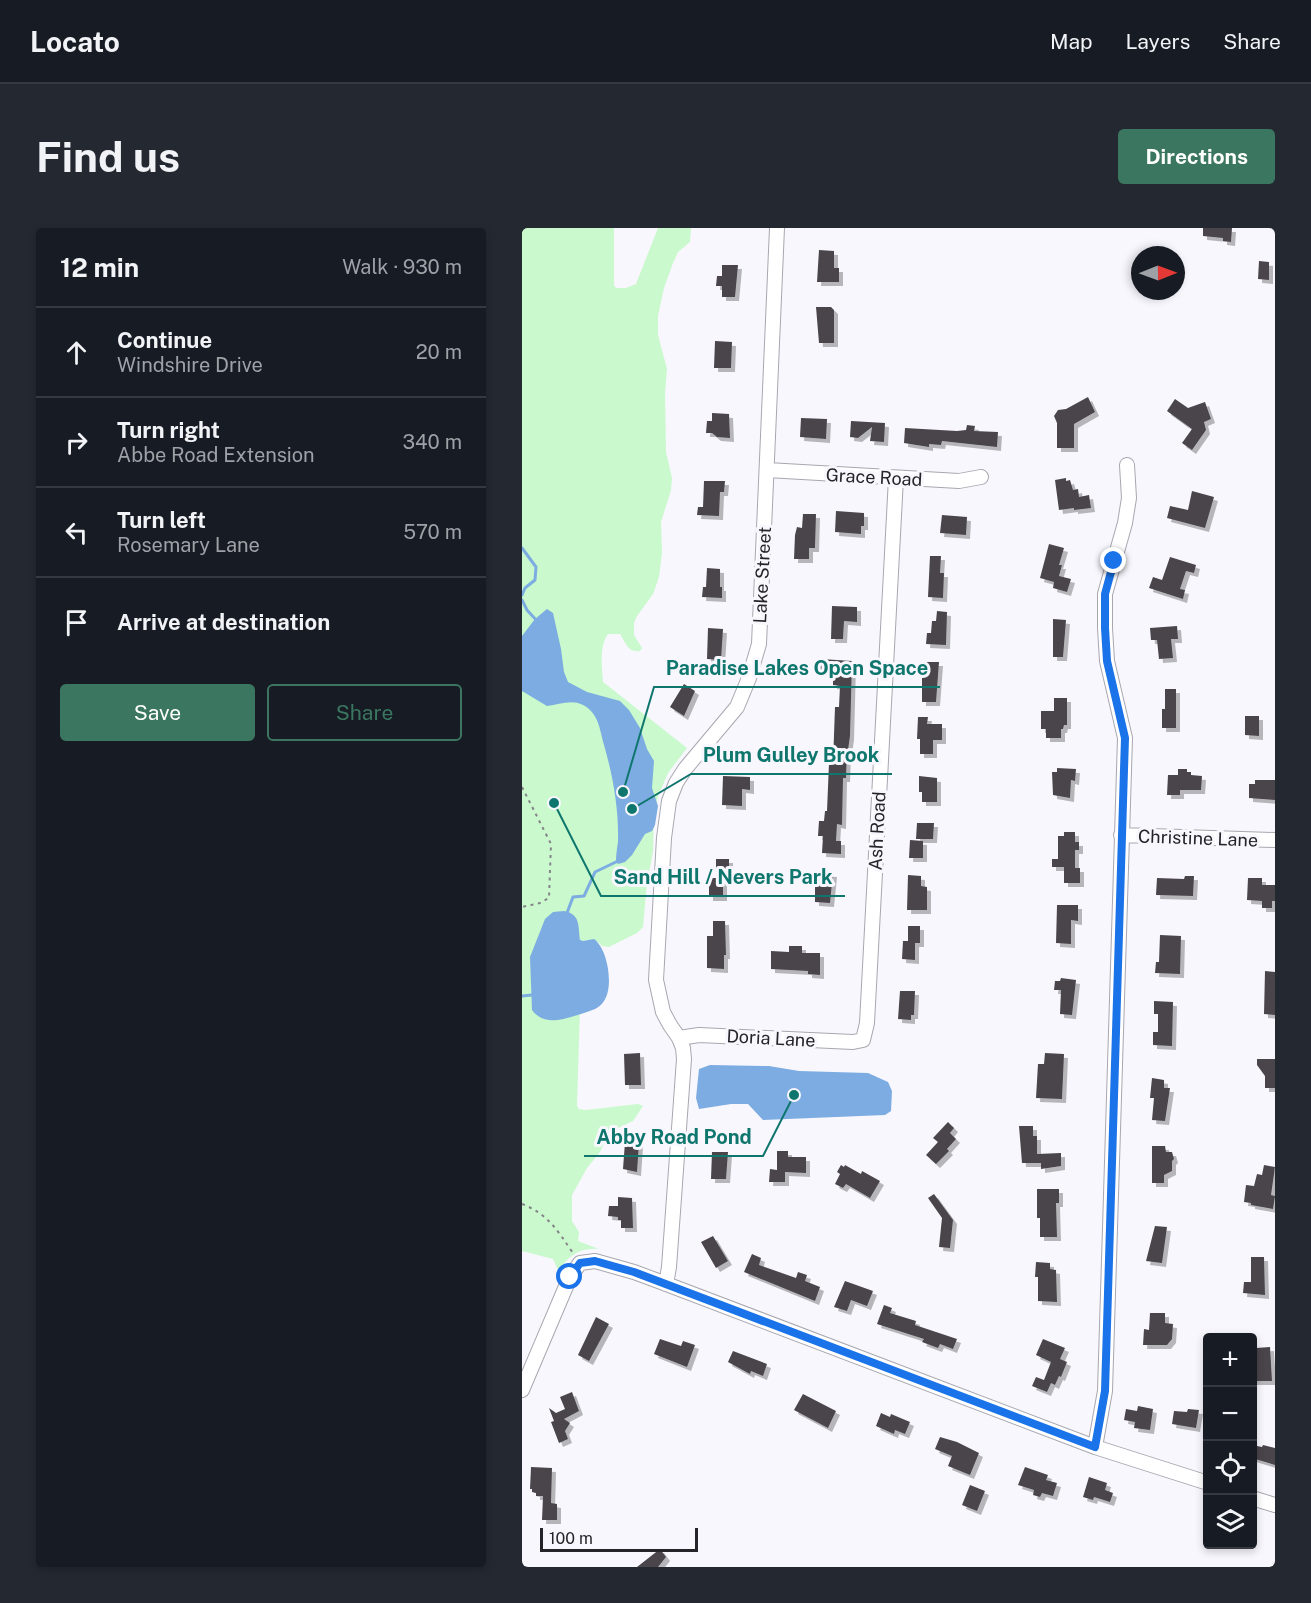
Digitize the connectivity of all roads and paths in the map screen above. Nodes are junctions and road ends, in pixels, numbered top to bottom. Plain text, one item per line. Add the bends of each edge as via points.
1 (777, 228) edge
2 (1127, 465) dead end
3 (766, 470) junction
4 (981, 477) dead end
5 (896, 478) junction
6 (522, 787) edge
7 (1121, 836) junction
8 (1275, 840) edge
9 (522, 907) edge
10 (680, 1038) junction
11 (863, 1040) joint
12 (522, 1204) edge
13 (580, 1263) junction
14 (666, 1284) junction
15 (522, 1390) edge
16 (1095, 1447) junction
17 (1203, 1481) edge
18 (1257, 1500) edge
19 (1275, 1505) edge

1 - 3 street, Lake Street
2 - 7 street via 1125,523 1105,594 1107,661 1125,738
3 - 5 street, Grace Road
3 - 10 street, Lake Street via 759,644 737,707 685,769 669,801 656,980 663,1012
4 - 5 street, Grace Road via 959,481
5 - 11 street, Ash Road
6 - 9 path via 551,844 549,898
7 - 8 street, Christine Lane
7 - 16 street via 1105,1391
10 - 11 street, Doria Lane via 699,1035
10 - 14 street, Lake Street via 684,1059
12 - 13 path via 551,1221
13 - 14 street via 595,1261
13 - 15 street via 570,1277
14 - 16 street
16 - 17 street
18 - 19 street

